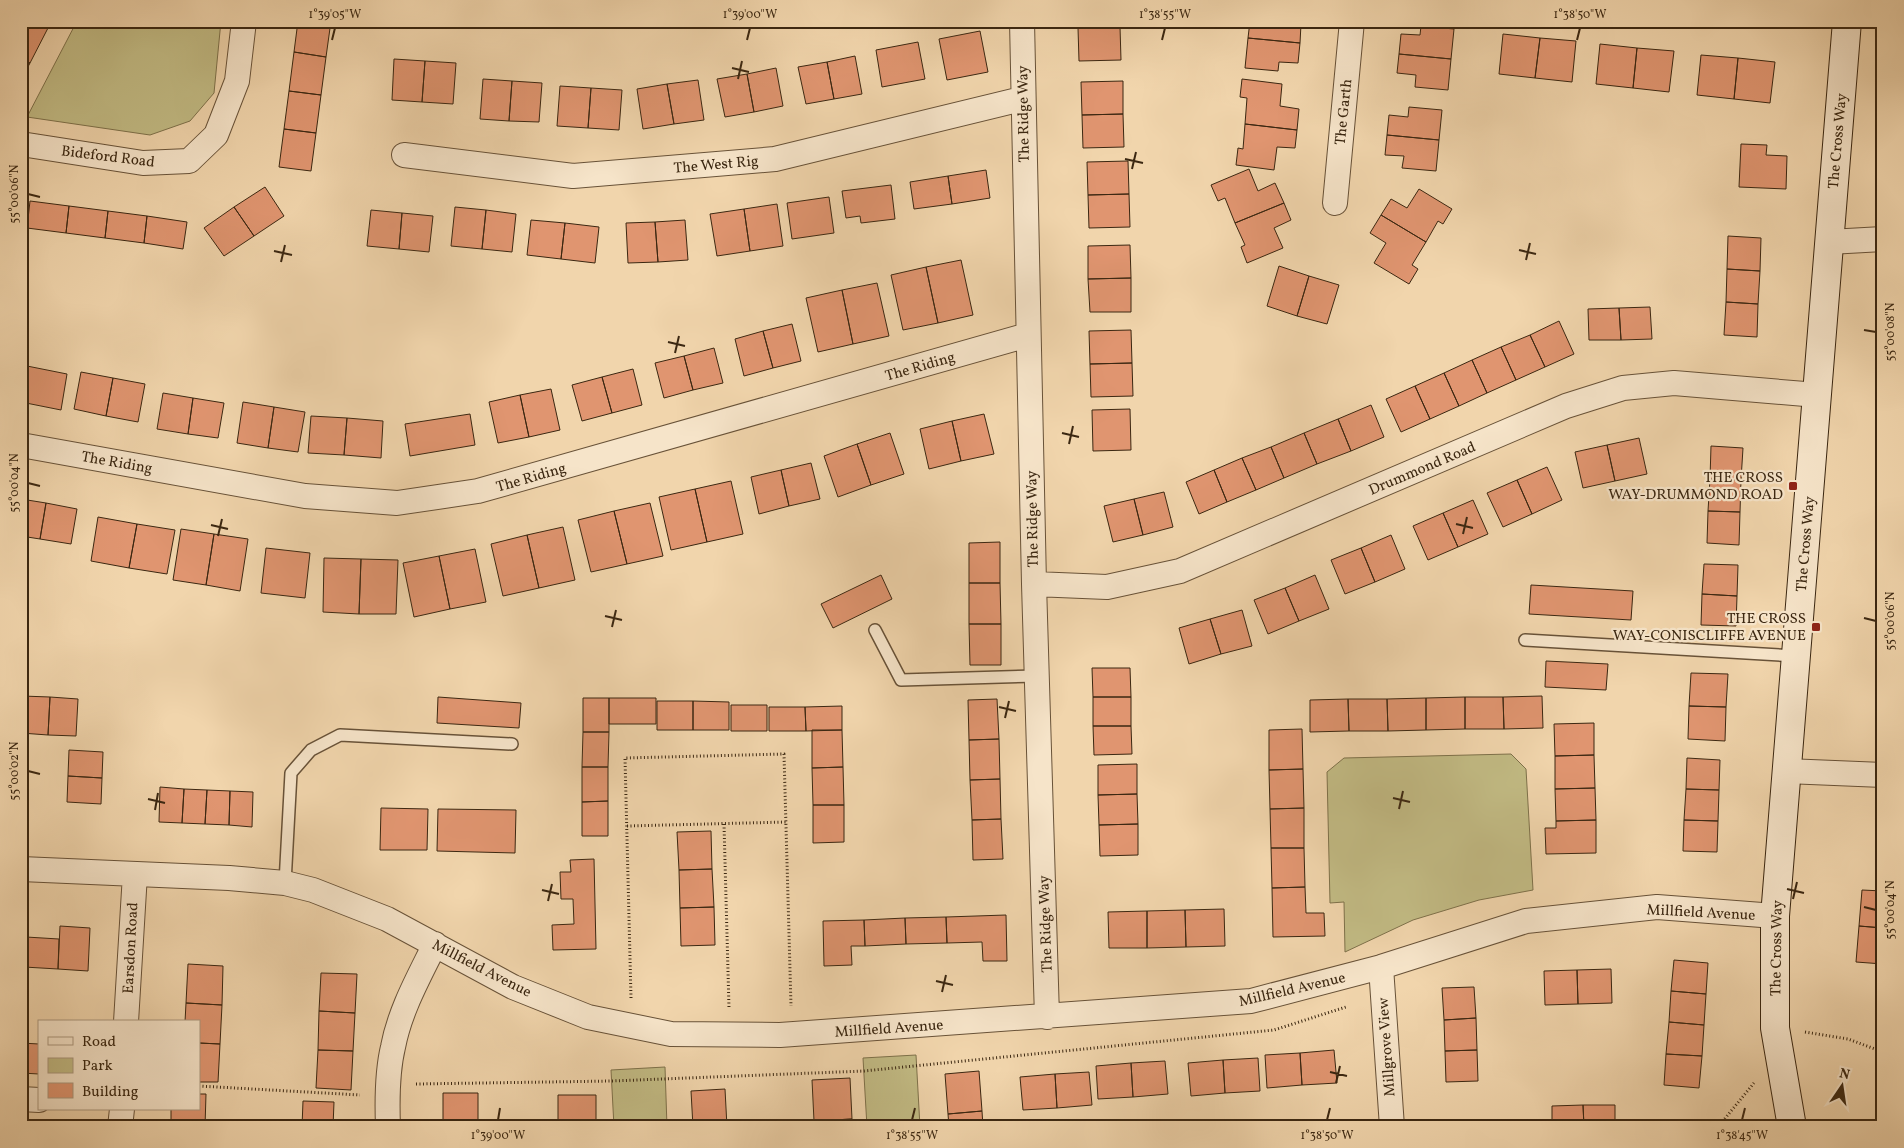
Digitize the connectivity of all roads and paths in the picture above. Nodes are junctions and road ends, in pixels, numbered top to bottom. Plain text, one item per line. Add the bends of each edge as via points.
1 (244, 21) edge
2 (1022, 21) edge
3 (1352, 21) edge
4 (1847, 21) edge
5 (1022, 99) junction
6 (21, 144) edge
7 (404, 155) dead end
8 (1335, 203) dead end
9 (1883, 239) edge
10 (1829, 242) junction
11 (1028, 335) junction
12 (1817, 395) junction
13 (21, 445) edge
14 (1034, 584) junction
15 (875, 630) dead end
16 (1525, 640) dead end
17 (1796, 656) junction
18 (1037, 676) junction
19 (512, 744) dead end
20 (1786, 771) junction
21 (1883, 775) edge
22 (786, 822) junction
23 (724, 824) junction
24 (626, 826) junction
25 (21, 869) edge
26 (135, 874) junction
27 (285, 883) junction
28 (1775, 916) junction
29 (435, 944) junction
30 (1381, 967) junction
31 (1383, 995) junction
32 (1048, 1017) junction
33 (126, 1020) edge
34 (632, 1026) junction
35 (730, 1034) junction
36 (791, 1034) junction
37 (1777, 1040) junction
38 (1883, 1052) edge
39 (200, 1086) edge
40 (388, 1097) junction
41 (21, 1099) edge
42 (38, 1100) edge
43 (122, 1110) edge
44 (120, 1127) edge
45 (388, 1127) edge
46 (1392, 1127) edge
47 (1718, 1127) edge
48 (1792, 1127) edge

1 - 6 street, Bideford Road via 237,81 216,135 189,161 143,163
2 - 5 street, The Ridge Way
3 - 8 street, The Garth
4 - 10 street, The Cross Way
5 - 7 street, The West Rig via 765,160 574,176
5 - 11 street, The Ridge Way
9 - 10 street
10 - 12 street, The Cross Way
11 - 13 street, The Riding via 478,491 397,503 305,496
11 - 14 street, The Ridge Way
12 - 14 street, Drummond Road via 1674,384 1623,388 1566,406 1180,571 1107,587
12 - 17 street, The Cross Way
14 - 18 street, The Ridge Way
15 - 18 lane via 901,680
16 - 17 lane
17 - 20 street, The Cross Way
18 - 32 street, The Ridge Way
19 - 27 lane via 340,735 311,750 291,773
20 - 21 street
20 - 28 street, The Cross Way
22 - 23 path
22 - 24 path via 784,754 625,758
22 - 36 path
23 - 24 path
23 - 35 path
24 - 34 path
25 - 26 street, Millfield Avenue
26 - 27 street, Millfield Avenue
26 - 33 street, Earsdon Road
27 - 29 street, Millfield Avenue via 313,890 387,919
28 - 30 street, Millfield Avenue via 1657,907 1526,921
28 - 37 street, The Cross Way
29 - 34 street, Millfield Avenue via 513,987 588,1017
29 - 40 street via 408,1000 392,1047
30 - 31 street, Millgrove View
30 - 32 street, Millfield Avenue via 1251,1001
31 - 40 path via 1274,1030 864,1071 612,1081 413,1084
31 - 46 street, Millgrove View
32 - 36 street, Millfield Avenue
34 - 35 street, Millfield Avenue via 671,1034
35 - 36 street, Millfield Avenue
37 - 38 path via 1848,1039
37 - 47 path
37 - 48 street, The Cross Way
39 - 40 path
40 - 45 street
41 - 42 street
43 - 44 street

